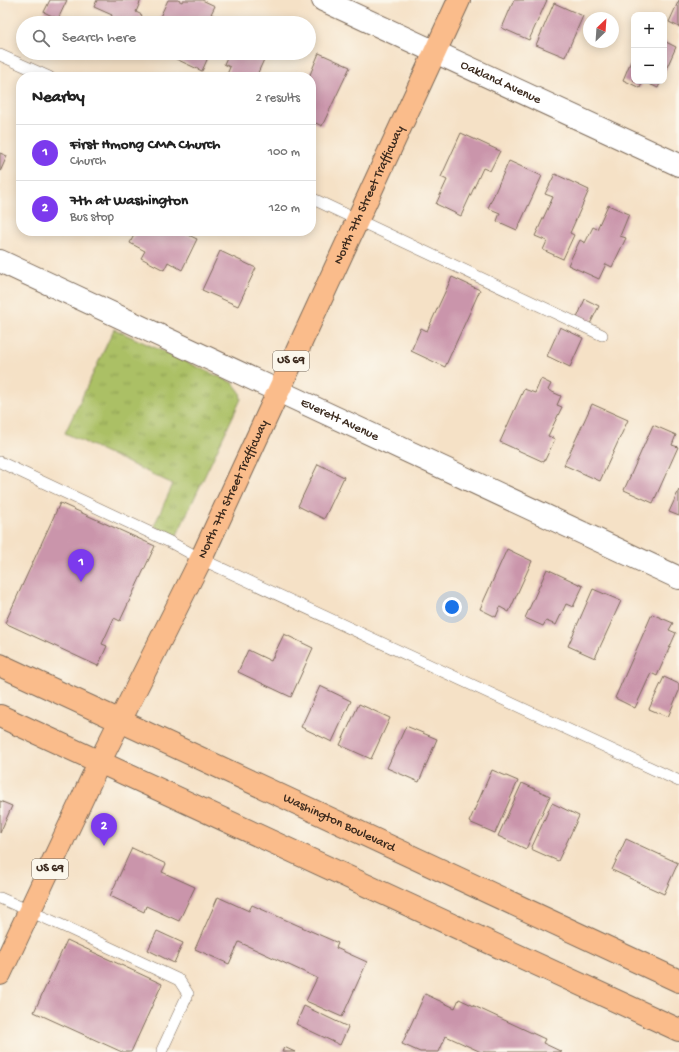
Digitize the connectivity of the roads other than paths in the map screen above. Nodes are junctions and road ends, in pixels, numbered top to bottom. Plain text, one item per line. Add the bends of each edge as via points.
1 (323, 0) edge
2 (459, 0) edge
3 (435, 51) junction
4 (0, 55) edge
5 (37, 72) edge
6 (679, 164) edge
7 (316, 200) edge
8 (357, 219) junction
9 (0, 261) edge
10 (602, 335) dead end
11 (278, 391) junction
12 (0, 462) edge
13 (201, 559) junction
14 (679, 578) edge
15 (0, 665) edge
16 (0, 716) edge
17 (121, 722) junction
18 (99, 763) junction
19 (679, 781) edge
20 (0, 898) edge
21 (30, 912) junction
22 (0, 974) edge
23 (679, 980) edge
24 (679, 1030) edge
25 (162, 1050) dead end

1 - 3 street, Oakland Avenue
2 - 3 main road, North 7th Street Trafficway / US 69
3 - 6 street, Oakland Avenue
3 - 8 main road, North 7th Street Trafficway / US 69
4 - 5 lane
7 - 8 lane
8 - 10 lane
8 - 11 main road, North 7th Street Trafficway / US 69
9 - 11 street, Everett Avenue
11 - 13 main road, North 7th Street Trafficway / US 69
11 - 14 street, Everett Avenue
12 - 13 lane
13 - 17 main road, North 7th Street Trafficway / US 69
13 - 19 lane
15 - 17 main road, Washington Boulevard
16 - 18 main road
17 - 18 main road, North 7th Street Trafficway / US 69
17 - 23 main road, Washington Boulevard
18 - 21 main road, North 7th Street Trafficway / US 69
18 - 24 main road
20 - 21 lane
21 - 22 main road, North 7th Street Trafficway / US 69
21 - 25 lane via 178,980 188,994

